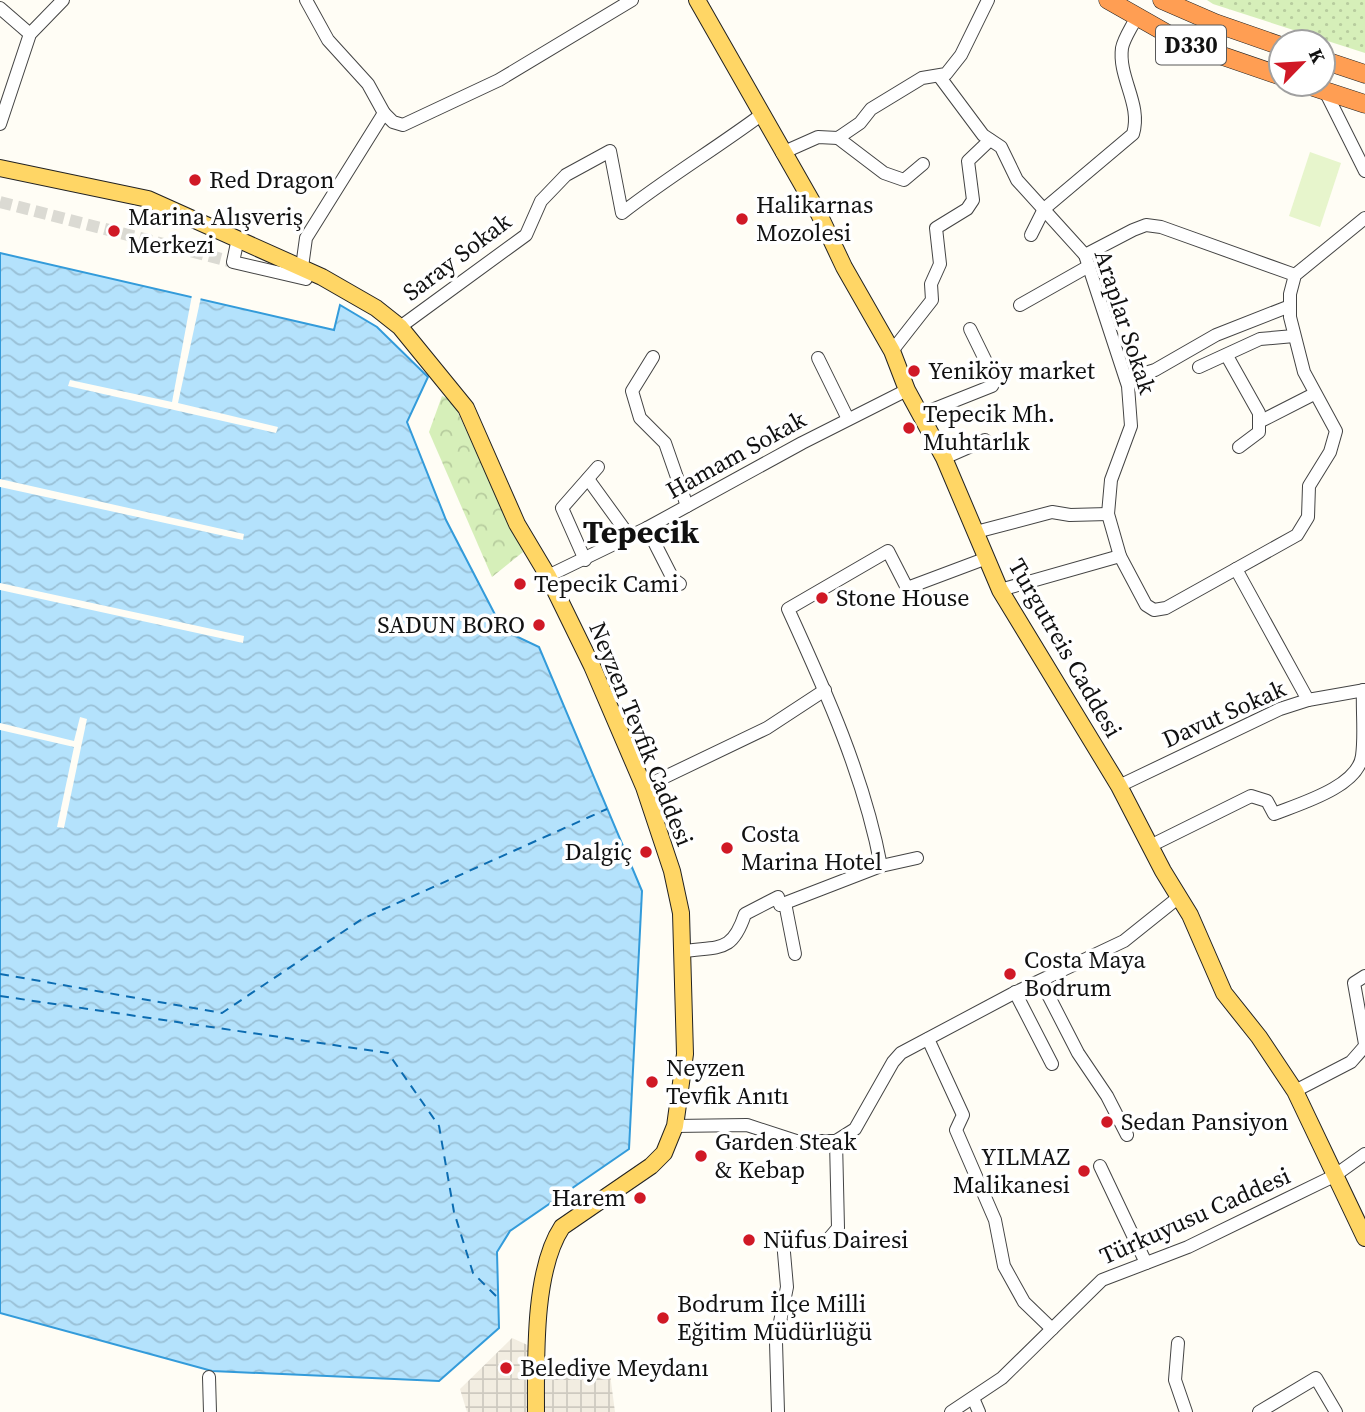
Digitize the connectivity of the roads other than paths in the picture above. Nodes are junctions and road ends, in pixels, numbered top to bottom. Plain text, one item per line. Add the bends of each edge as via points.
1 (63, 0) edge
2 (306, 0) edge
3 (632, 0) edge
4 (697, 0) edge
5 (988, 0) edge
6 (1108, 0) edge
7 (1162, 0) edge
8 (0, 8) edge
9 (1136, 18) junction
10 (30, 34) junction
11 (1267, 41) edge
12 (1337, 65) edge
13 (1267, 71) edge
14 (1365, 74) edge
15 (939, 76) junction
16 (1337, 95) edge
17 (1328, 98) edge
18 (1365, 104) edge
19 (384, 113) junction
20 (761, 115) junction
21 (0, 124) edge
22 (838, 138) junction
23 (990, 140) junction
24 (782, 153) junction
25 (923, 164) dead end
26 (0, 168) edge
27 (1365, 171) edge
28 (1044, 209) junction
29 (1365, 218) edge
30 (1031, 235) dead end
31 (237, 243) dead end
32 (1087, 261) junction
33 (304, 273) junction
34 (1295, 275) junction
35 (1020, 305) dead end
36 (1290, 306) junction
37 (400, 327) junction
38 (970, 329) dead end
39 (1294, 336) junction
40 (892, 351) junction
41 (1227, 356) junction
42 (653, 357) dead end
43 (818, 358) dead end
44 (1199, 367) dead end
45 (1126, 379) junction
46 (907, 390) junction
47 (1314, 394) junction
48 (919, 415) junction
49 (848, 419) junction
50 (1261, 421) junction
51 (985, 440) dead end
52 (1239, 447) dead end
53 (944, 458) junction
54 (598, 467) dead end
55 (588, 479) junction
56 (687, 506) junction
57 (1108, 514) junction
58 (647, 528) junction
59 (976, 532) junction
60 (630, 537) junction
61 (1120, 556) junction
62 (987, 558) junction
63 (585, 560) junction
64 (1236, 569) junction
65 (548, 576) junction
66 (680, 584) dead end
67 (1000, 590) junction
68 (825, 690) junction
69 (1364, 690) edge
70 (1308, 700) junction
71 (644, 786) junction
72 (1119, 786) junction
73 (1150, 846) junction
74 (916, 858) dead end
75 (881, 866) junction
76 (1178, 897) junction
77 (785, 903) junction
78 (684, 951) junction
79 (795, 954) dead end
80 (1365, 976) edge
81 (1041, 981) junction
82 (1014, 992) junction
83 (928, 1039) junction
84 (1365, 1045) edge
85 (1052, 1064) dead end
86 (1295, 1091) junction
87 (675, 1126) junction
88 (1127, 1135) dead end
89 (836, 1141) junction
90 (1365, 1154) edge
91 (1100, 1166) dead end
92 (1334, 1175) junction
93 (1365, 1238) edge
94 (1146, 1263) junction
95 (1052, 1329) junction
96 (1178, 1343) dead end
97 (209, 1377) dead end
98 (973, 1398) junction
99 (210, 1412) edge
100 (536, 1412) edge
101 (778, 1412) edge
102 (951, 1412) edge
103 (979, 1412) edge
104 (1186, 1412) edge
105 (1259, 1412) edge
106 (1336, 1412) edge

1 - 10 street
2 - 19 street via 328,40 368,84
3 - 19 street via 499,80 403,125
4 - 20 main road, Turgutreis Caddesi
5 - 15 street via 961,55
6 - 9 highway, D330
7 - 11 highway, D330
8 - 10 street
9 - 13 highway, D330 via 1182,42
9 - 28 street via 1122,46 1122,63 1136,110 1133,134
10 - 21 street
12 - 14 highway
15 - 22 street via 922,78 871,110
15 - 23 street, Araplar Sokak
16 - 18 highway
17 - 27 street
19 - 33 street via 306,238
20 - 24 main road, Turgutreis Caddesi
20 - 37 street, Saray Sokak via 622,213 610,151 566,175 541,201 526,235
22 - 24 street via 818,137
22 - 25 street via 884,173 904,180
23 - 28 street, Araplar Sokak via 1001,147 1017,180
23 - 40 street via 968,161 973,200 967,209 936,228 940,264 931,284 932,300
24 - 40 main road, Turgutreis Caddesi
26 - 33 main road, Neyzen Tevfik Caddesi via 148,199
28 - 30 street
28 - 32 street, Araplar Sokak
29 - 34 street
31 - 33 street via 233,262
32 - 34 street via 1146,225
32 - 35 street
32 - 45 street, Araplar Sokak
33 - 37 main road, Neyzen Tevfik Caddesi via 376,308
34 - 36 street
36 - 39 street
36 - 45 street via 1226,330 1155,370
37 - 65 main road, Neyzen Tevfik Caddesi via 466,408 517,524
38 - 48 street via 995,380 992,386
39 - 41 street via 1260,340
39 - 47 street
40 - 46 main road, Turgutreis Caddesi
41 - 44 street
41 - 50 street
42 - 56 street via 632,391 640,418 664,443
43 - 49 street
45 - 57 street, Araplar Sokak via 1131,426 1111,480
46 - 48 main road, Turgutreis Caddesi
46 - 49 street, Hamam Sokak
47 - 50 street
47 - 64 street via 1331,419 1336,439 1309,486 1308,517 1297,535
48 - 53 main road, Turgutreis Caddesi
49 - 56 street, Hamam Sokak
50 - 52 street via 1259,432
51 - 53 street
53 - 59 main road, Turgutreis Caddesi
54 - 55 street
55 - 60 street
55 - 63 street via 562,508
56 - 58 street, Hamam Sokak
57 - 59 street via 1052,512
57 - 61 street, Araplar Sokak
58 - 60 street, Hamam Sokak
58 - 66 street
59 - 62 main road, Turgutreis Caddesi
60 - 63 street, Hamam Sokak
61 - 64 street, Araplar Sokak via 1146,605 1154,610 1166,608
61 - 67 street
62 - 67 main road, Turgutreis Caddesi
62 - 68 street via 907,588 888,551 788,609
63 - 65 street, Hamam Sokak
64 - 70 street
65 - 71 main road, Neyzen Tevfik Caddesi
67 - 72 main road, Turgutreis Caddesi
68 - 71 street via 767,728
68 - 75 street via 872,814
69 - 70 street, Davut Sokak
69 - 73 street via 1362,758 1334,790 1274,814 1267,801 1251,796
70 - 72 street, Davut Sokak
71 - 78 main road, Neyzen Tevfik Caddesi via 672,871
72 - 73 main road, Turgutreis Caddesi
73 - 76 main road, Turgutreis Caddesi
74 - 75 street
75 - 77 street
76 - 81 street via 1124,941
76 - 86 main road, Turgutreis Caddesi via 1224,993
77 - 78 street via 780,905 778,897 745,914 738,936 719,947
77 - 79 street
78 - 87 main road, Neyzen Tevfik Caddesi via 685,1055
80 - 84 street via 1354,983
81 - 82 street
81 - 88 street
82 - 83 street
82 - 85 street
83 - 89 street via 893,1062 855,1129
83 - 95 street via 963,1115 956,1130 995,1220 1004,1266 1024,1302
84 - 86 street via 1350,1062
86 - 92 main road, Turgutreis Caddesi
87 - 89 street via 747,1125 796,1141
87 - 100 main road, Neyzen Tevfik Caddesi via 664,1153 651,1167 562,1227 553,1240 545,1264
89 - 101 street via 838,1228 826,1242 783,1241 787,1287 776,1342
90 - 92 street, Türkuyusu Caddesi
91 - 94 street
92 - 93 main road, Turgutreis Caddesi
92 - 94 street, Türkuyusu Caddesi
94 - 95 street, Türkuyusu Caddesi via 1102,1280
95 - 98 street, Türkuyusu Caddesi via 1002,1378
96 - 104 street via 1175,1380
97 - 99 street
98 - 102 street, Türkuyusu Caddesi
98 - 103 street
105 - 106 street via 1316,1378

